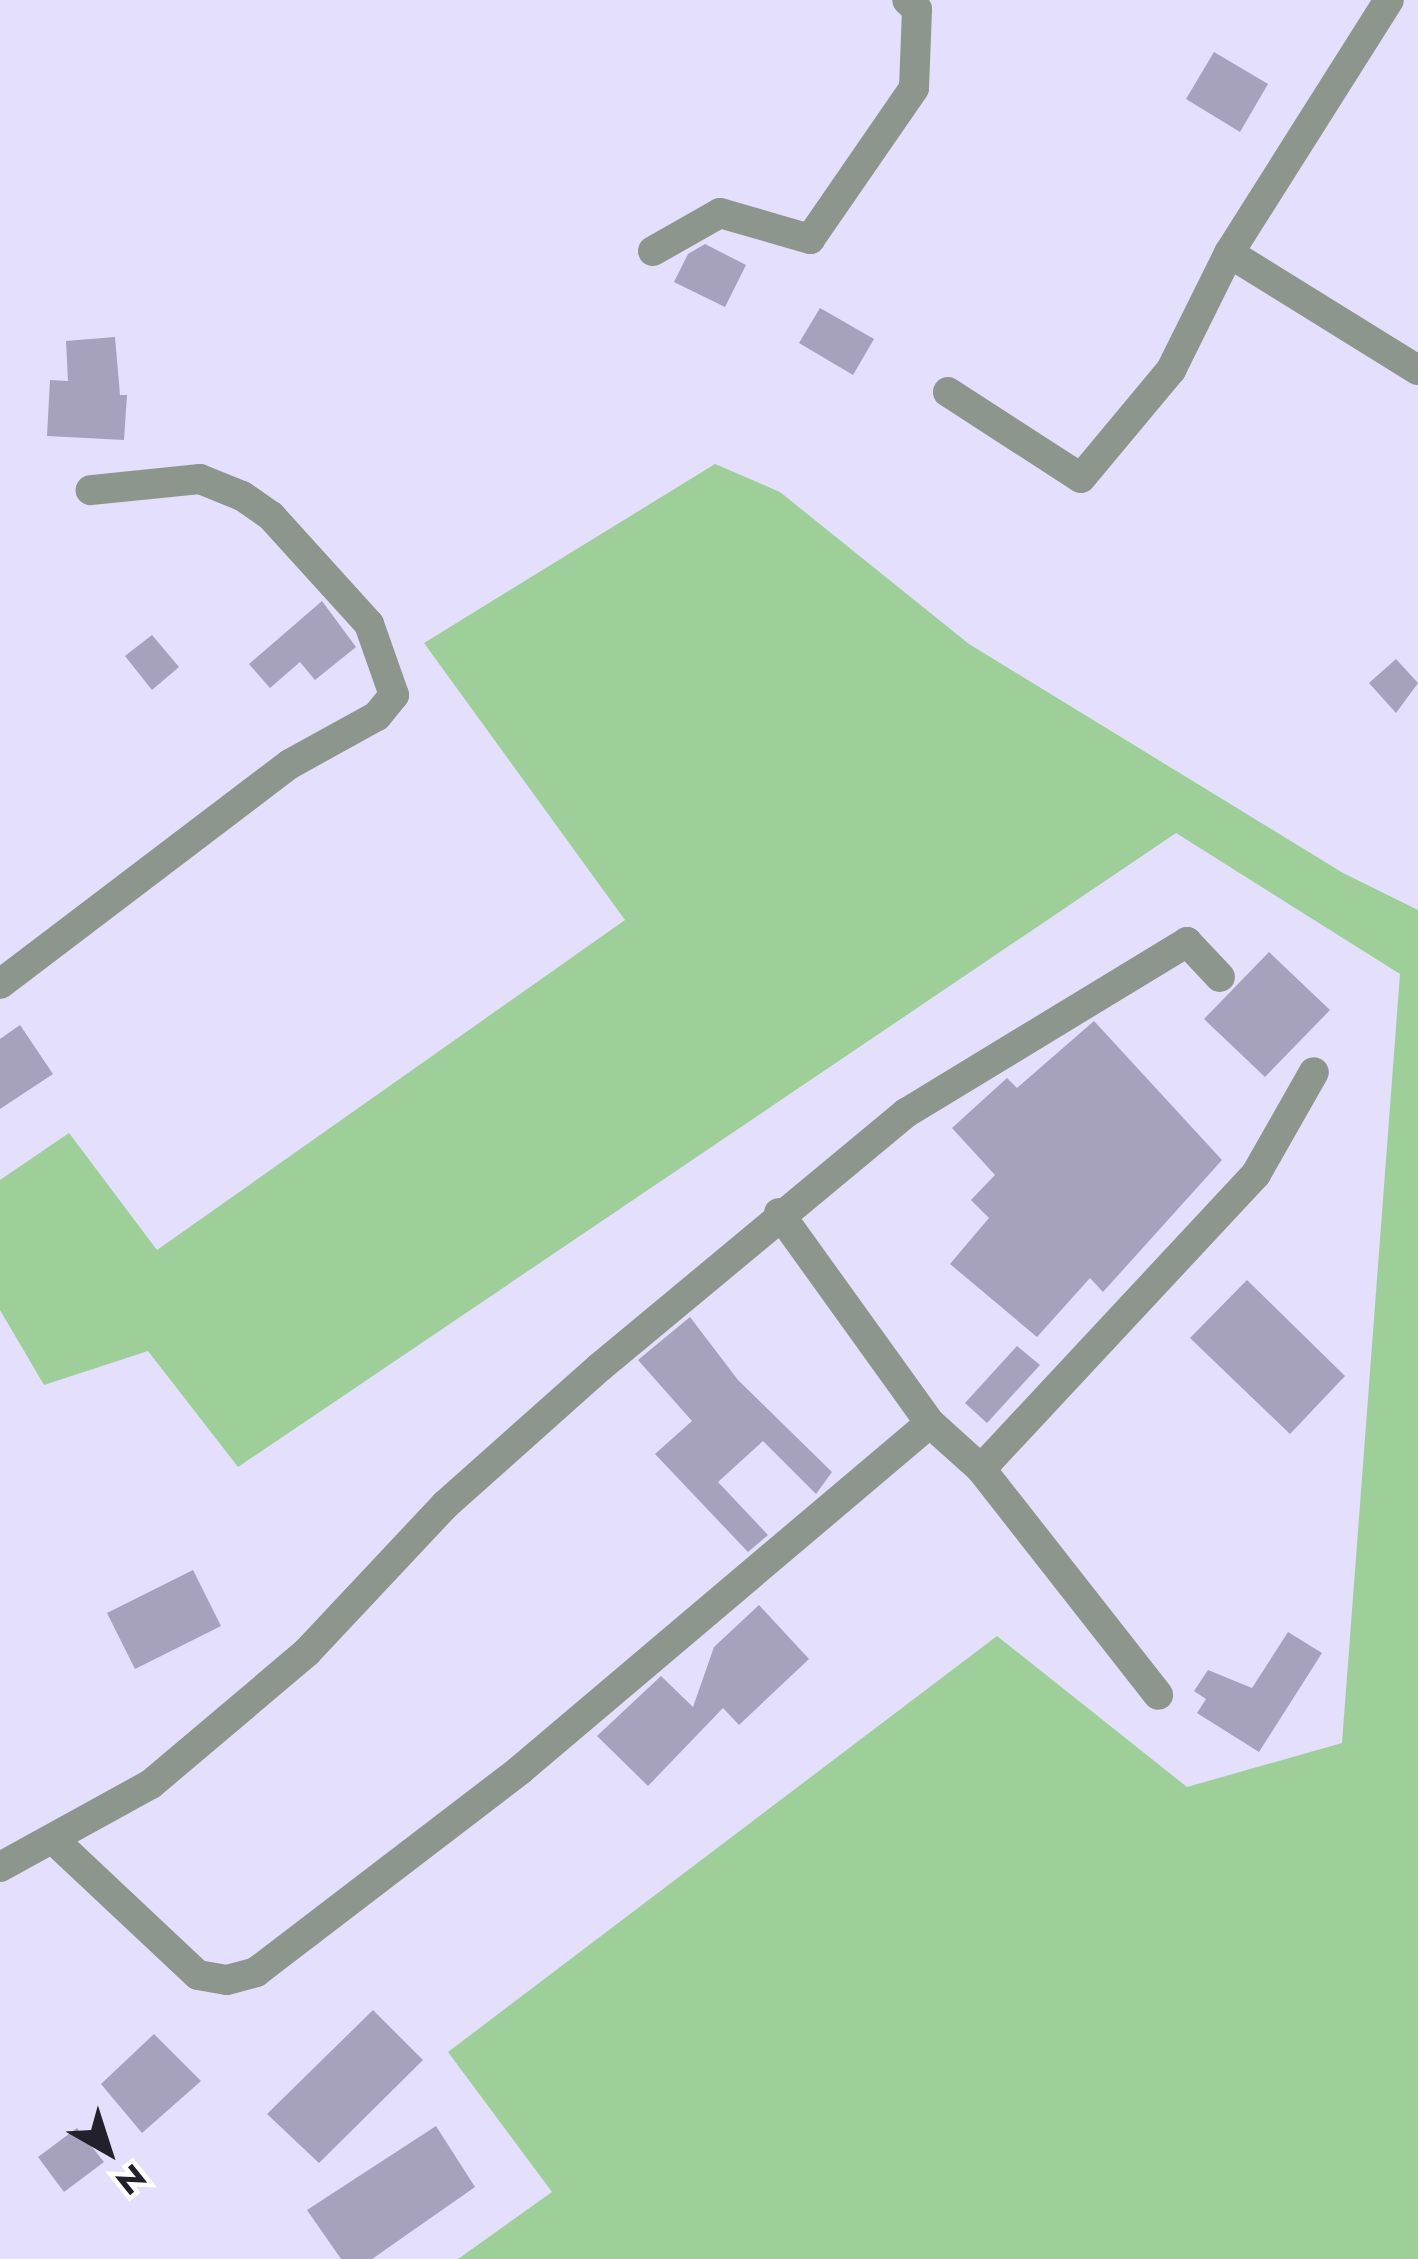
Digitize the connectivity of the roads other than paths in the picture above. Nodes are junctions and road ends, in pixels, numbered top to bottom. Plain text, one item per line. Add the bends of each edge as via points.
1 (1389, 0) edge
2 (1400, 0) edge
3 (919, 3) edge
4 (1418, 12) edge
5 (652, 250) dead end
6 (1229, 253) junction
7 (1418, 370) edge
8 (948, 392) dead end
9 (91, 490) dead end
10 (1220, 977) dead end
11 (0, 984) edge
12 (1314, 1072) dead end
13 (779, 1213) junction
14 (930, 1423) junction
15 (981, 1469) junction
16 (1158, 1695) dead end
17 (54, 1840) junction
18 (0, 1867) edge

1 - 6 street
2 - 4 street
3 - 5 street via 914,88 810,239 721,213
6 - 7 street
6 - 8 street via 1171,370 1081,478
9 - 11 street via 200,479 242,496 271,516 368,624 394,695 377,716 290,764
10 - 13 street via 1187,942 906,1113
12 - 15 street via 1256,1174
13 - 14 street
13 - 17 street via 445,1505 307,1652 151,1784
14 - 15 street
14 - 17 street via 520,1770 256,1972 227,1980 198,1975
15 - 16 street
17 - 18 street

